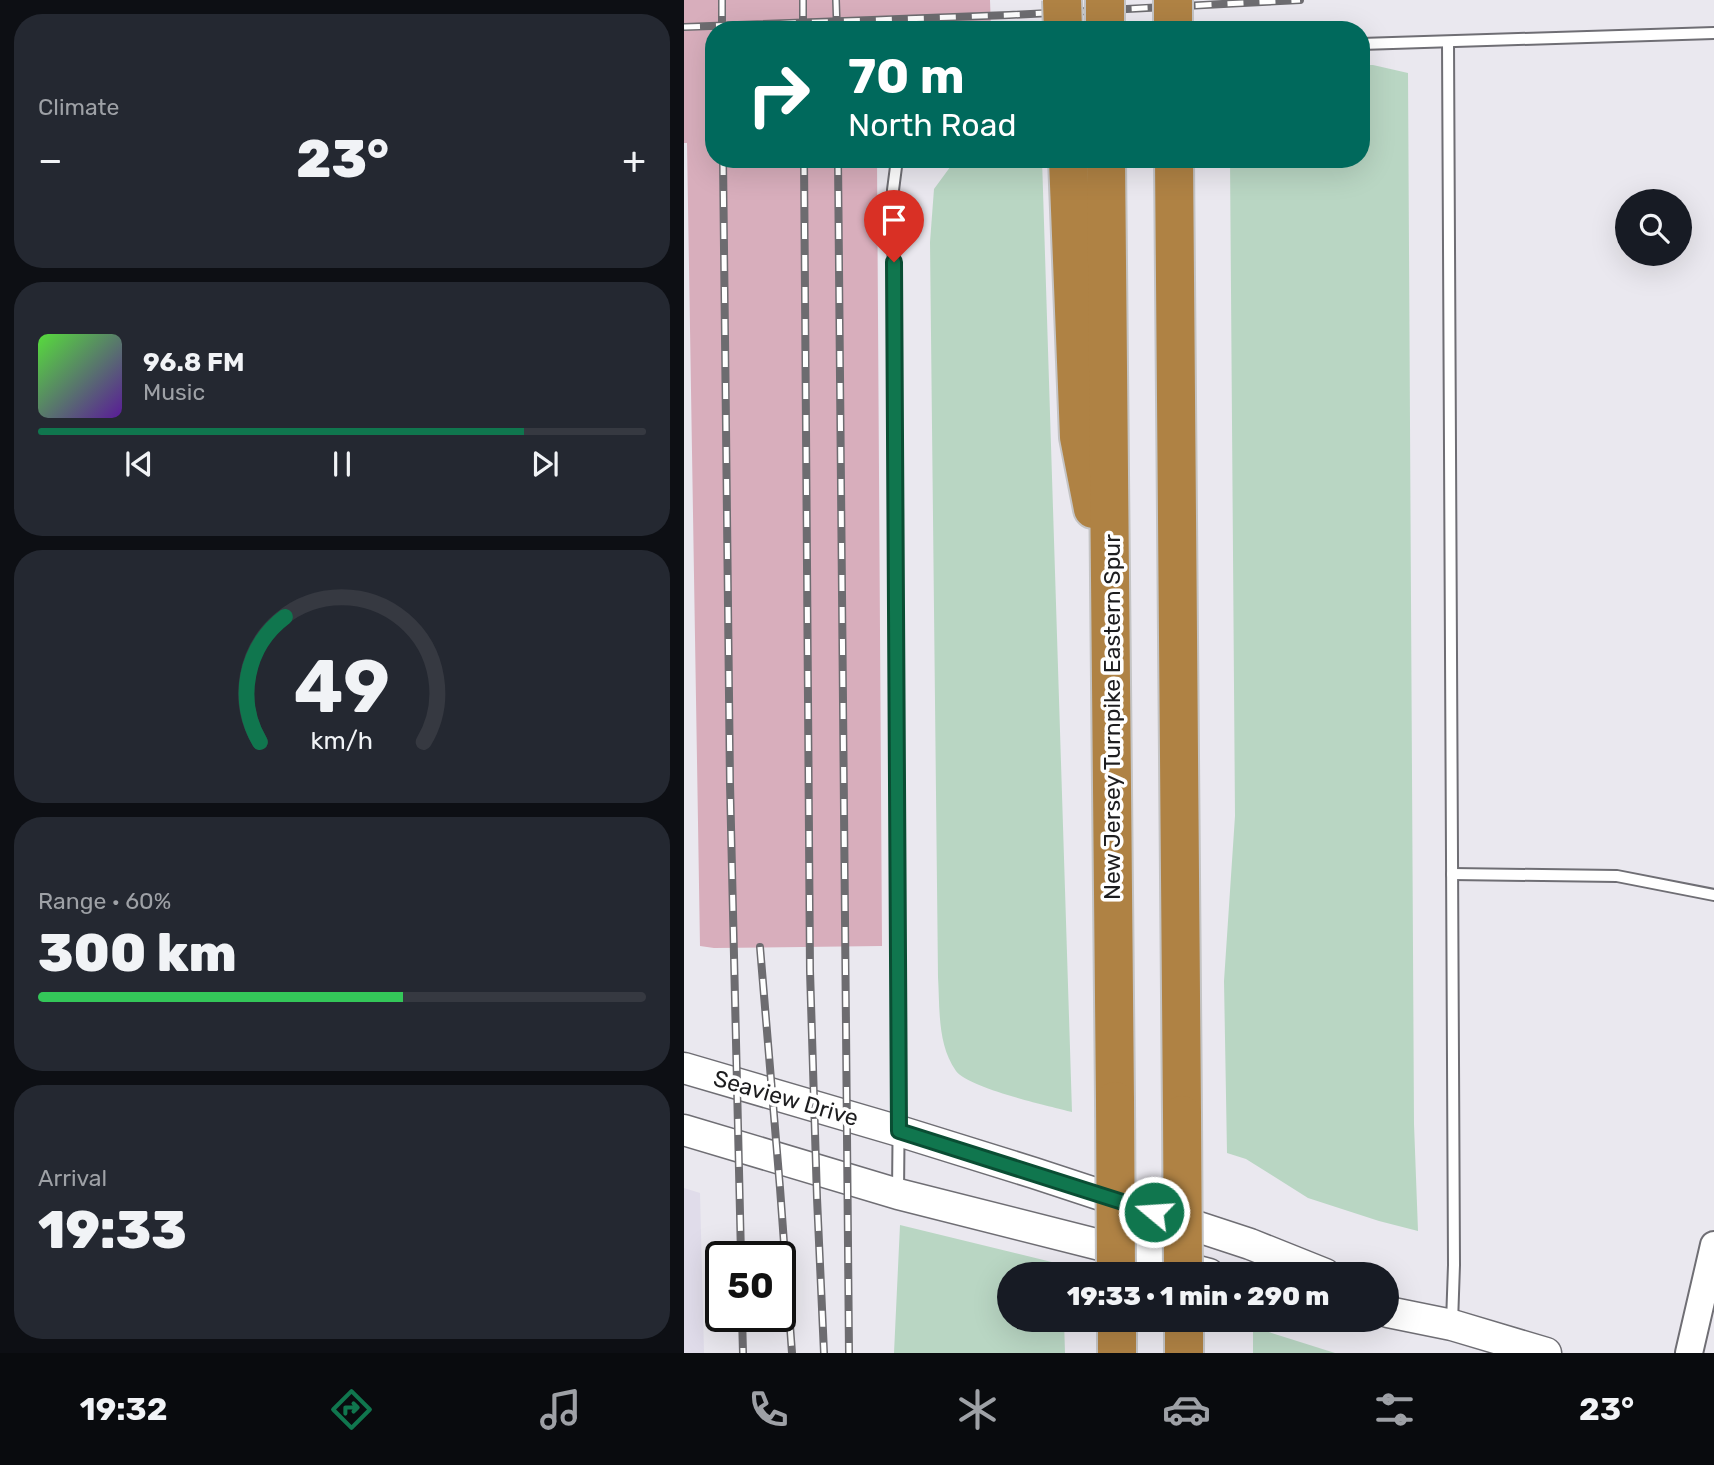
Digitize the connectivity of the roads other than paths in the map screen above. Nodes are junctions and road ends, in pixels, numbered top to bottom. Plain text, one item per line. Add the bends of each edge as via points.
1 (1062, 0) edge
2 (1105, 0) edge
3 (1173, 0) edge
4 (1063, 21) edge
5 (1105, 21) edge
6 (1173, 21) edge
7 (1714, 33) edge
8 (1448, 41) junction
9 (1370, 44) edge
10 (896, 168) edge
11 (1068, 168) edge
12 (1106, 168) edge
13 (1174, 168) edge
14 (1111, 600) junction
15 (1452, 874) junction
16 (1714, 895) edge
17 (684, 1068) edge
18 (684, 1130) edge
19 (899, 1131) junction
20 (898, 1194) junction
21 (1714, 1245) edge
22 (1116, 1262) edge
23 (1164, 1262) edge
24 (1183, 1262) edge
25 (1295, 1262) edge
26 (1399, 1303) edge
27 (1706, 1307) edge
28 (1399, 1314) edge
29 (1452, 1325) junction
30 (1117, 1332) edge
31 (1184, 1332) edge
32 (1117, 1353) edge
33 (1184, 1353) edge
34 (1546, 1353) edge
35 (1689, 1353) edge

1 - 4 highway, bridge
2 - 5 highway, bridge
3 - 6 highway, bridge
7 - 8 lane
8 - 9 lane
8 - 15 lane
10 - 19 lane
11 - 14 highway via 1078,437
12 - 14 highway, New Jersey Turnpike Eastern Spur
13 - 24 highway, bridge
14 - 22 highway, New Jersey Turnpike Eastern Spur, bridge
15 - 16 lane via 1617,876
15 - 29 lane
17 - 19 main road, Seaview Drive
18 - 20 main road
19 - 20 lane
19 - 25 main road, Seaview Drive
20 - 23 main road
21 - 27 street
26 - 29 main road
27 - 35 street
28 - 29 main road
29 - 34 main road
30 - 32 highway
31 - 33 highway

